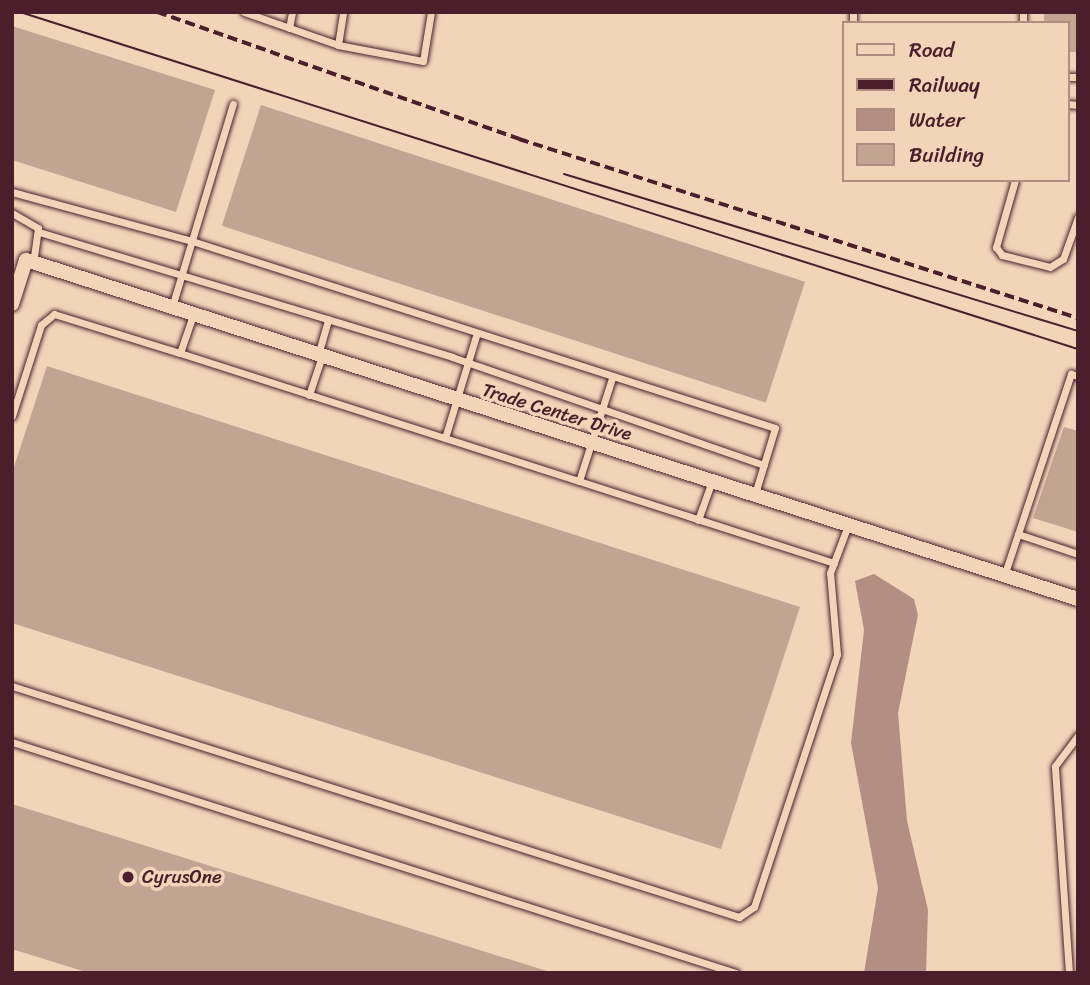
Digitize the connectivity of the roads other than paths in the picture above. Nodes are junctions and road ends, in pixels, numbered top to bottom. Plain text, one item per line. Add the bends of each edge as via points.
1 (244, 12) edge
2 (292, 12) edge
3 (343, 12) edge
4 (431, 12) edge
5 (289, 29) junction
6 (338, 45) junction
7 (233, 104) dead end
8 (1014, 182) edge
9 (12, 192) edge
10 (12, 213) edge
11 (1078, 217) edge
12 (39, 232) junction
13 (192, 241) junction
14 (24, 264) edge
15 (181, 277) junction
16 (12, 304) edge
17 (172, 308) junction
18 (193, 314) junction
19 (328, 319) junction
20 (476, 336) junction
21 (180, 353) junction
22 (320, 356) junction
23 (467, 363) junction
24 (1078, 376) edge
25 (612, 378) junction
26 (309, 395) junction
27 (457, 400) junction
28 (602, 408) junction
29 (12, 416) edge
30 (445, 438) junction
31 (592, 442) junction
32 (764, 465) junction
33 (712, 480) junction
34 (579, 481) junction
35 (755, 494) junction
36 (698, 520) junction
37 (848, 524) junction
38 (1018, 534) junction
39 (1078, 554) edge
40 (834, 563) junction
41 (1004, 576) junction
42 (1078, 599) edge
43 (12, 686) edge
44 (1078, 735) edge
45 (12, 742) edge
46 (736, 973) edge
47 (1069, 973) edge

1 - 5 lane
2 - 5 lane
3 - 6 lane
4 - 6 lane via 423,61
5 - 6 lane
7 - 13 lane
8 - 11 lane via 996,247 1002,255 1050,267 1063,259
9 - 13 lane
10 - 12 lane via 31,219
12 - 14 lane
12 - 15 lane
13 - 15 lane
13 - 20 lane
14 - 16 street
14 - 17 street, Trade Center Drive
15 - 17 lane
15 - 19 lane
17 - 18 street, Trade Center Drive
18 - 21 lane
18 - 22 street, Trade Center Drive
19 - 22 lane
19 - 23 lane
20 - 23 lane
20 - 25 lane
21 - 26 lane
21 - 29 lane via 54,314 41,325
22 - 26 lane
22 - 27 street, Trade Center Drive
23 - 27 lane
23 - 28 lane
24 - 38 lane via 1071,374
25 - 28 lane
25 - 32 lane via 775,428
26 - 30 lane
27 - 30 lane
27 - 31 street, Trade Center Drive
28 - 31 lane
28 - 32 lane
30 - 34 lane
31 - 33 street, Trade Center Drive
31 - 34 lane
32 - 35 lane
33 - 35 street, Trade Center Drive
33 - 36 lane
34 - 36 lane
35 - 37 street, Trade Center Drive
36 - 40 lane
37 - 40 lane
37 - 41 street, Trade Center Drive
38 - 39 lane
38 - 41 lane
40 - 43 lane via 837,654 754,907 739,917
41 - 42 street, Trade Center Drive
44 - 47 lane via 1055,766
45 - 46 lane

